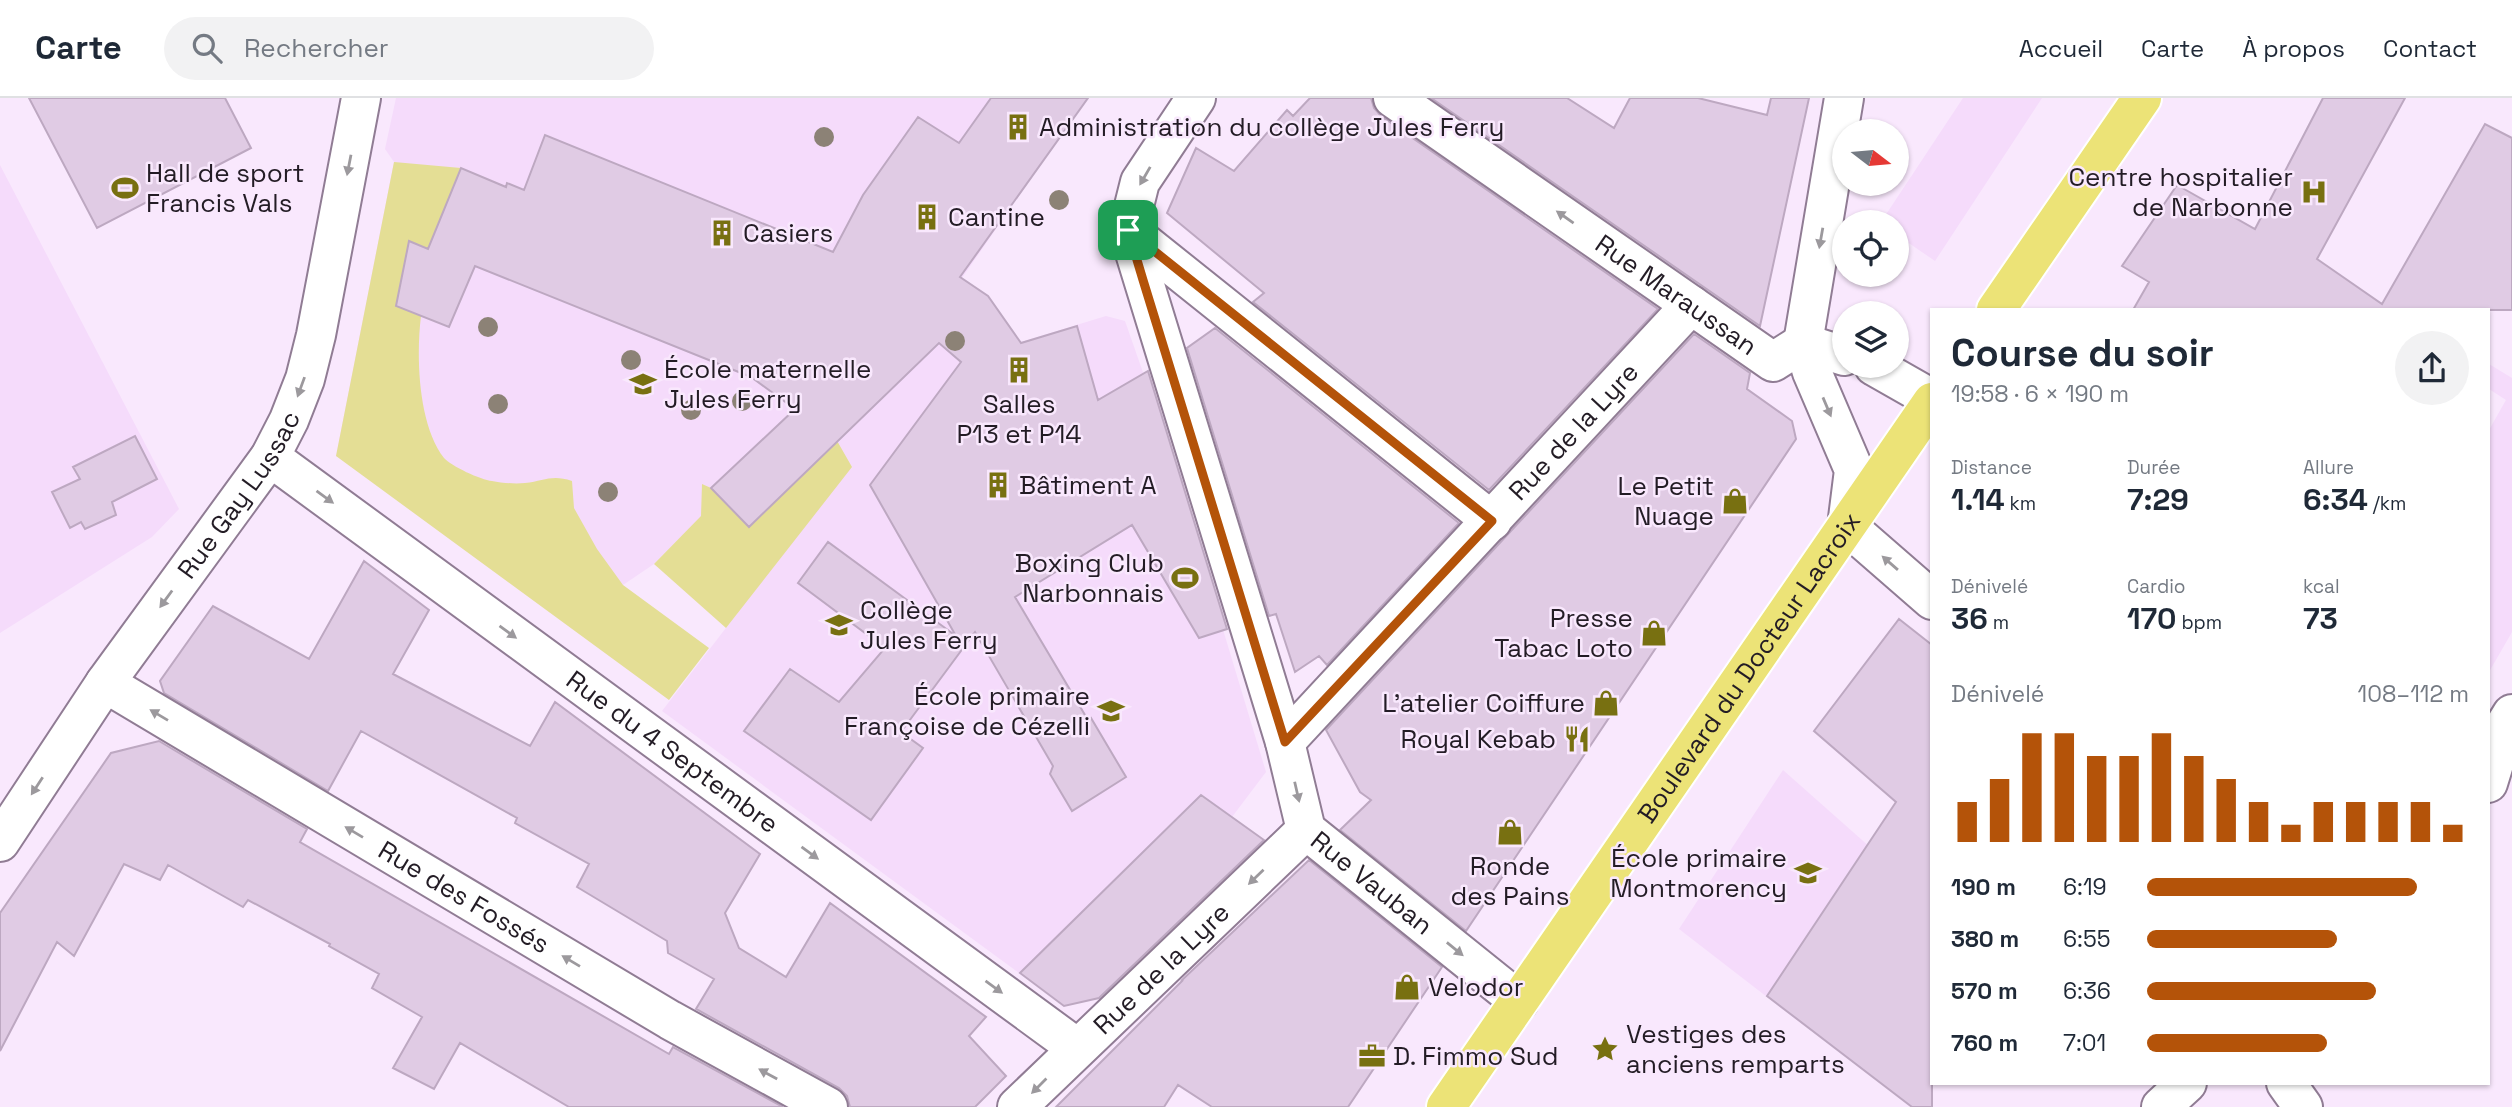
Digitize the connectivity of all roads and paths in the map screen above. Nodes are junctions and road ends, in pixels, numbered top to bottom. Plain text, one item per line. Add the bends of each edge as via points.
1 (361, 98) edge
2 (1196, 98) edge
3 (1393, 98) edge
4 (1844, 98) edge
5 (2142, 98) edge
6 (1128, 230) junction
7 (1691, 305) junction
8 (1997, 308) edge
9 (1803, 343) junction
10 (1832, 352) edge
11 (1894, 378) edge
12 (1930, 400) edge
13 (1930, 404) edge
14 (270, 457) junction
15 (1492, 521) junction
16 (1847, 526) junction
17 (1930, 598) edge
18 (105, 683) junction
19 (2503, 716) edge
20 (1285, 742) junction
21 (2490, 774) edge
22 (1306, 830) junction
23 (0, 842) edge
24 (1519, 1001) junction
25 (1076, 1048) junction
26 (2185, 1085) edge
27 (2287, 1085) edge
28 (828, 1107) edge
29 (1017, 1107) edge
30 (1446, 1107) edge
31 (2161, 1107) edge
32 (2303, 1107) edge

1 -> 14 street, Rue Gay Lussac via 316,335 297,400
2 -> 6 street via 1140,182
7 -> 3 street, Rue Maraussan
4 -> 9 street
5 - 8 main road
6 - 15 street
6 - 20 street, Rue Vauban
7 - 9 street, Rue Maraussan via 1773,362
7 - 15 street, Rue de la Lyre
9 - 10 street
9 -> 16 street via 1854,470
11 - 12 street
13 - 16 main road, Boulevard du Docteur Lacroix
14 -> 18 street, Rue Gay Lussac
14 -> 25 street, Rue du 4 Septembre
15 - 20 street, Rue de la Lyre
17 -> 16 street
16 - 24 main road, Boulevard du Docteur Lacroix
18 -> 23 street, Rue Gay Lussac
28 -> 18 street, Rue des Fossés via 670,1020
19 - 21 street
20 -> 22 street, Rue Vauban
22 -> 24 street, Rue Vauban
22 -> 25 street, Rue de la Lyre
24 - 30 main road, Boulevard du Docteur Lacroix
25 -> 29 street, Rue de la Lyre
26 - 31 street
27 - 32 street

